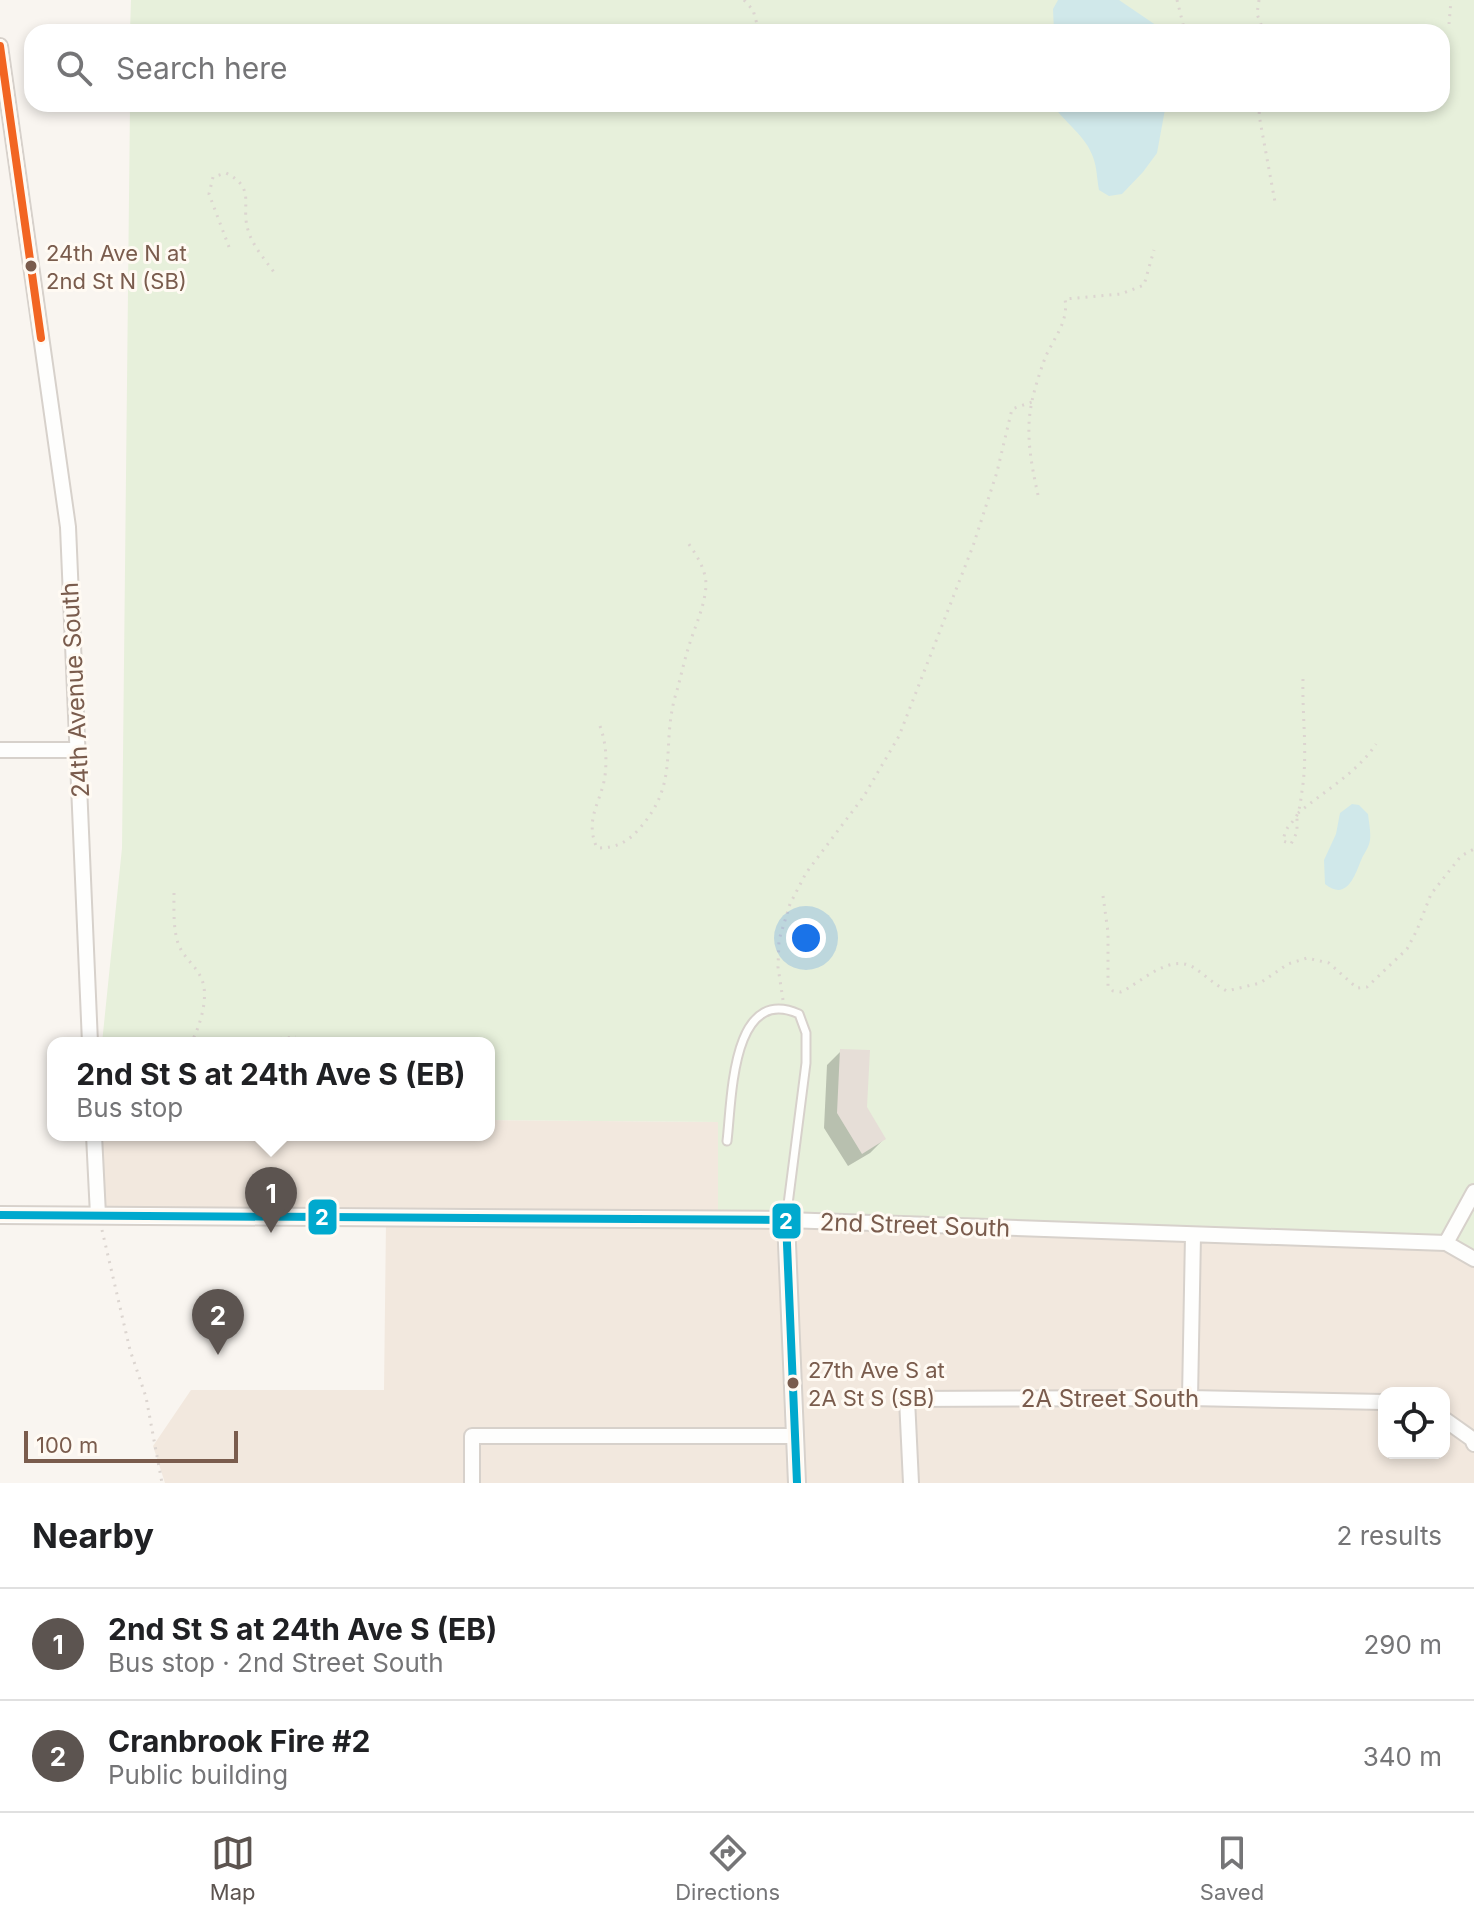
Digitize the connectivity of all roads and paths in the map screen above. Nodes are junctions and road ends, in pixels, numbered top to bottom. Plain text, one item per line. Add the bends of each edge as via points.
1 (744, 0) edge
2 (1177, 0) edge
3 (1259, 0) edge
4 (1451, 0) edge
5 (757, 24) edge
6 (1183, 24) edge
7 (1261, 24) edge
8 (1449, 24) dead end
9 (0, 46) edge
10 (1259, 112) edge
11 (1275, 202) dead end
12 (229, 247) dead end
13 (1154, 250) dead end
14 (276, 275) dead end
15 (1032, 402) junction
16 (1038, 495) dead end
17 (686, 540) dead end
18 (1303, 679) dead end
19 (600, 726) dead end
20 (1376, 744) dead end
21 (0, 750) edge
22 (77, 750) junction
23 (1297, 814) junction
24 (1474, 849) edge
25 (174, 893) dead end
26 (1103, 896) dead end
27 (785, 1008) junction
28 (90, 1037) edge
29 (194, 1037) edge
30 (94, 1141) edge
31 (727, 1141) dead end
32 (1474, 1192) edge
33 (0, 1215) edge
34 (98, 1215) junction
35 (786, 1220) junction
36 (1193, 1235) junction
37 (1446, 1243) junction
38 (1474, 1259) edge
39 (1190, 1398) junction
40 (1378, 1402) edge
41 (1450, 1424) edge
42 (794, 1436) junction
43 (1473, 1442) edge
44 (911, 1477) edge
45 (162, 1483) edge
46 (472, 1483) edge
47 (797, 1483) edge

1 - 5 path
2 - 6 path
3 - 7 path
4 - 8 path
9 - 22 street, 24th Avenue South via 68,527
10 - 11 path
12 - 14 path via 209,194 213,177 226,173 240,180 247,194 249,232
13 - 15 path via 1144,285 1121,294 1065,299 1059,334 1046,355
15 - 16 path via 1028,445
15 - 27 path via 1012,409 973,546 899,736 790,904 779,940
17 - 19 path via 700,560 706,584 671,712 663,793 633,835 614,848 597,848 592,837 593,812 604,778 606,746
18 - 23 path via 1306,749
20 - 23 path via 1363,763
21 - 22 street
22 - 28 street, 24th Avenue South
23 - 23 path via 1297,832 1291,844 1283,841
24 - 26 path via 1461,856 1431,894 1407,949 1367,987 1357,988 1329,963 1307,958 1260,983 1227,991 1193,966 1169,964 1121,992 1113,991 1108,986
25 - 29 path via 177,940 203,981
27 - 31 lane via 759,1014 747,1028 735,1070
27 - 35 lane via 799,1014 806,1033
30 - 34 street
32 - 37 street
33 - 34 street, 2nd Street South
34 - 35 street, 2nd Street South
34 - 45 path via 146,1397
35 - 36 street, 2nd Street South
35 - 42 street
36 - 37 street, 2nd Street South
36 - 39 street
37 - 38 street
39 - 40 street, 2A Street South
39 - 44 street, 2A Street South via 907,1399
41 - 43 street
42 - 46 street via 472,1436
42 - 47 street

